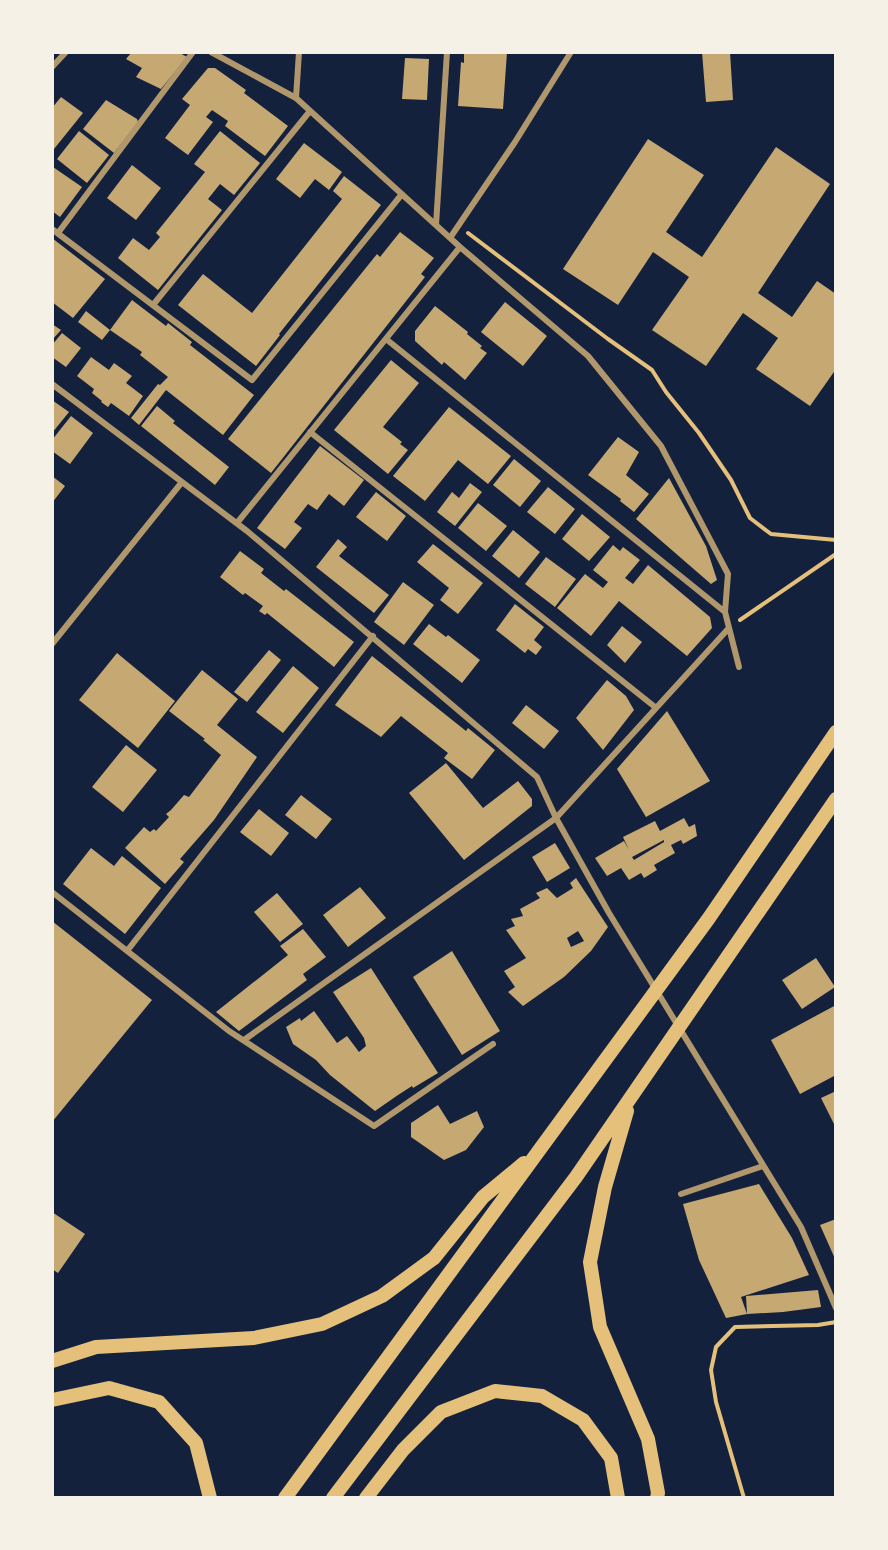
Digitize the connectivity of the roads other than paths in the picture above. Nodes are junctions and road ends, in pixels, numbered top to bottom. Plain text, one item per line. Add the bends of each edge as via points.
1 (66, 52) edge
2 (193, 52) edge
3 (211, 52) edge
4 (299, 52) edge
5 (447, 52) edge
6 (571, 52) edge
7 (52, 67) edge
8 (296, 98) junction
9 (310, 111) junction
10 (402, 194) junction
11 (436, 225) junction
12 (55, 231) edge
13 (450, 238) junction
14 (460, 247) junction
15 (153, 305) junction
16 (386, 339) junction
17 (52, 384) edge
18 (310, 432) junction
19 (182, 482) junction
20 (237, 523) junction
21 (725, 612) junction
22 (728, 628) junction
23 (372, 636) junction
24 (52, 644) edge
25 (739, 667) dead end
26 (655, 707) junction
27 (836, 732) edge
28 (836, 799) edge
29 (556, 818) junction
30 (52, 892) edge
31 (127, 951) junction
32 (244, 1040) junction
33 (494, 1044) dead end
34 (630, 1100) junction
35 (540, 1150) junction
36 (763, 1166) junction
37 (681, 1194) dead end
38 (836, 1308) edge
39 (52, 1361) edge
40 (52, 1400) edge
41 (210, 1497) edge
42 (285, 1497) edge
43 (333, 1497) edge
44 (366, 1497) edge
45 (618, 1497) edge
46 (657, 1497) edge

1 - 7 street
2 - 12 street
3 - 8 street
4 - 8 street
5 - 11 street
6 - 13 street
8 - 9 street
9 - 10 street
9 - 15 street
10 - 11 street
10 - 15 street via 252,380
11 - 13 street
12 - 15 street
13 - 14 street
14 - 16 street
14 - 21 street via 588,356 661,446 728,574
16 - 18 street
16 - 21 street
17 - 19 street
18 - 20 street
18 - 26 street
19 - 20 street
19 - 24 street
20 - 23 street
21 - 22 street
22 - 25 street
22 - 26 street
23 - 29 street via 537,777
23 - 31 street
26 - 29 street
27 - 35 highway via 709,918
28 - 34 highway
29 - 32 street
29 - 36 street via 609,913
30 - 31 street
31 - 32 street
32 - 33 street via 374,1126
34 - 43 highway
34 - 46 highway via 605,1187 590,1262 600,1327 648,1439
35 - 39 highway via 483,1197 434,1258 382,1296 322,1324 254,1338 96,1347
35 - 42 highway
36 - 37 street
36 - 38 street via 801,1227
40 - 41 highway via 109,1388 159,1402 196,1443
44 - 45 highway via 403,1450 441,1412 495,1391 542,1396 583,1420 610,1458

